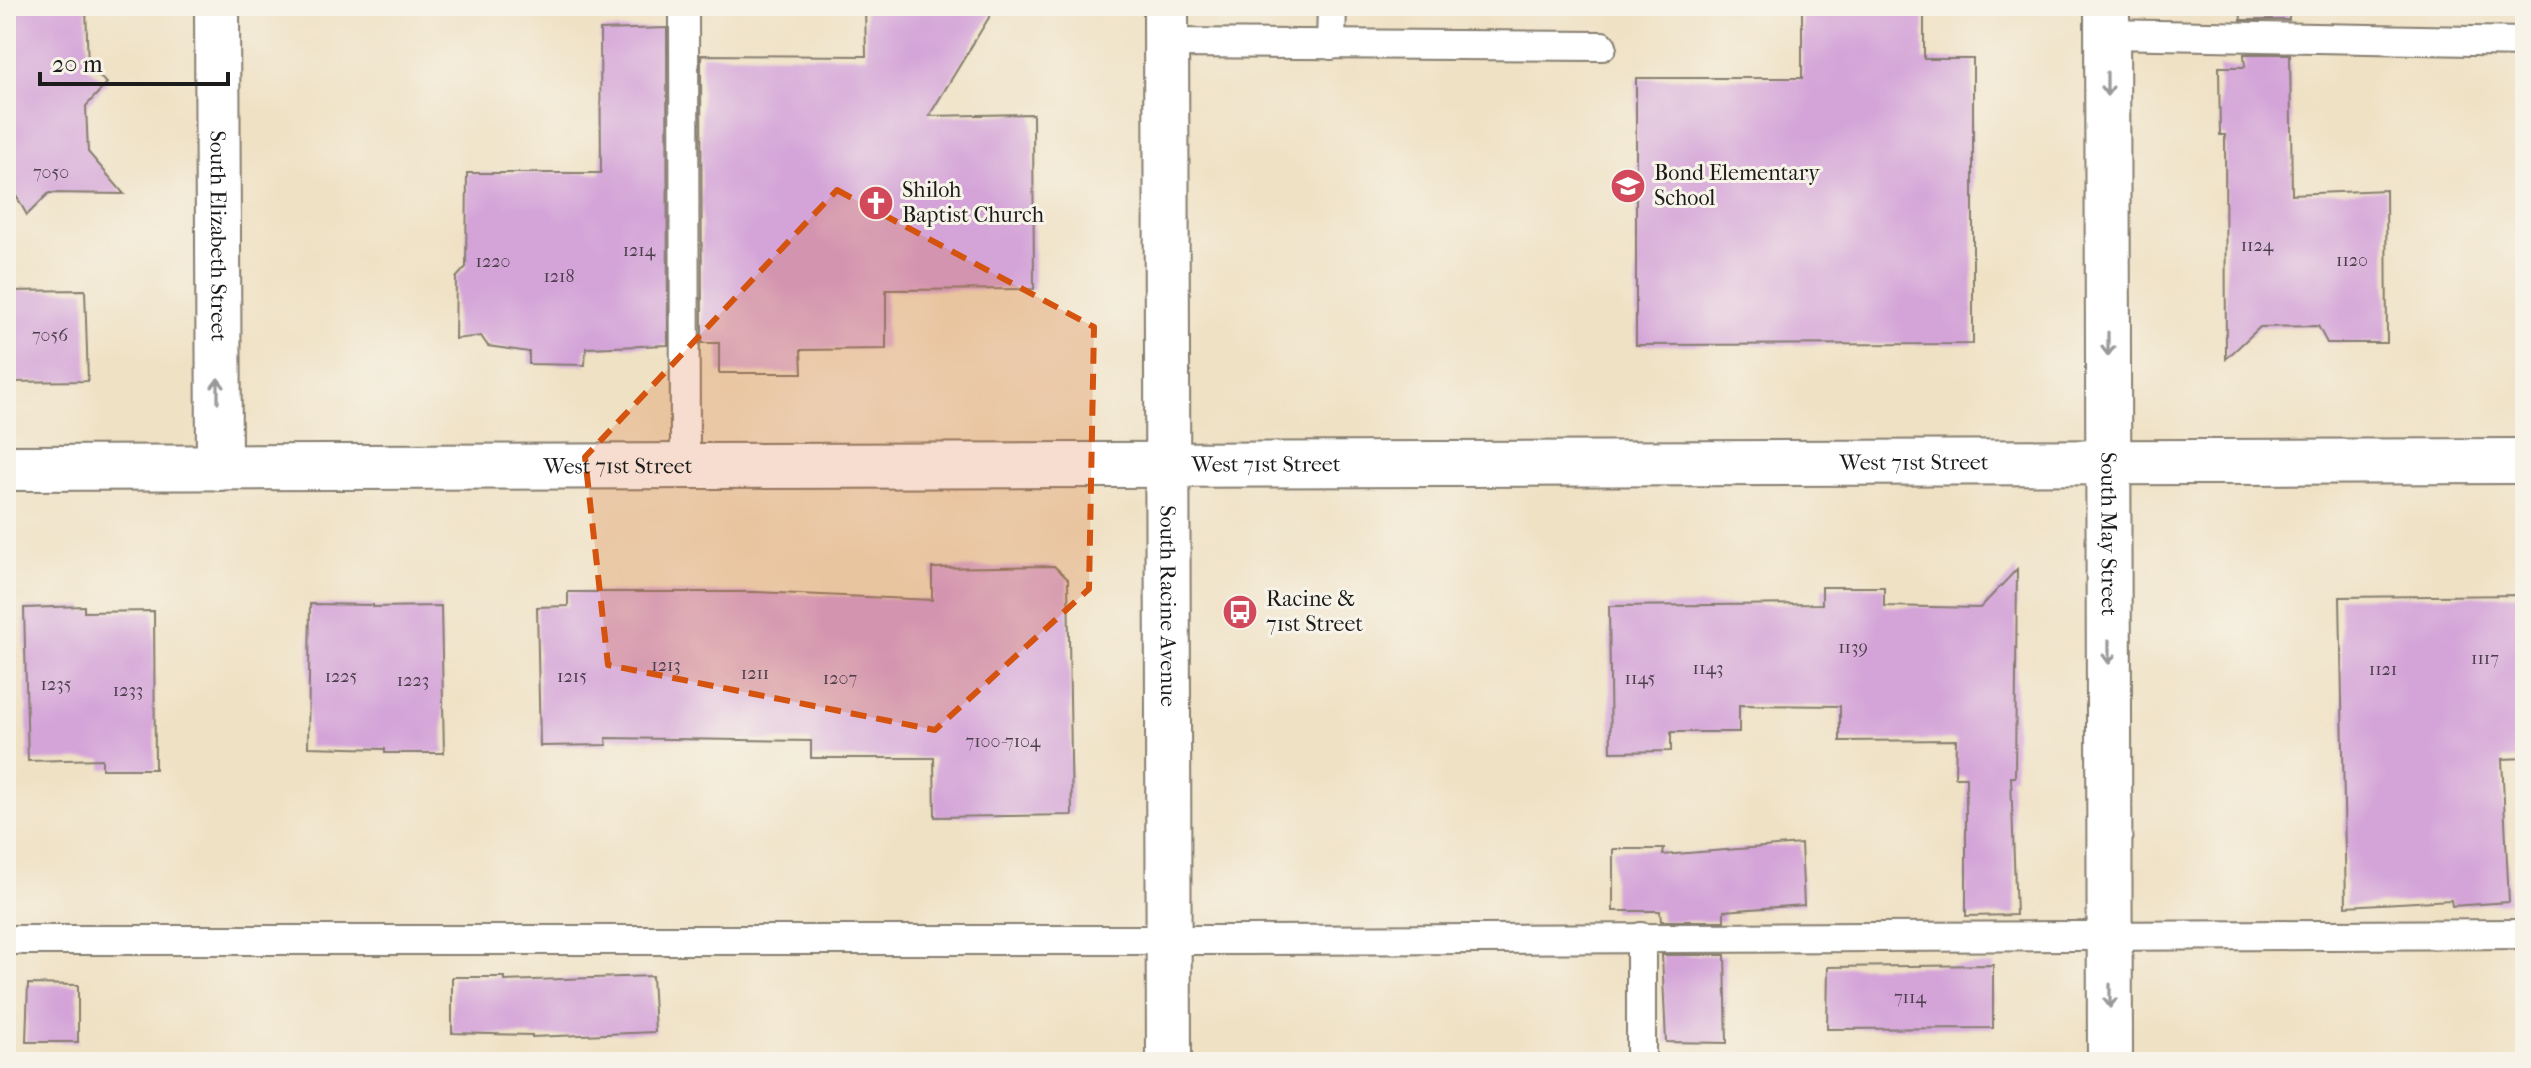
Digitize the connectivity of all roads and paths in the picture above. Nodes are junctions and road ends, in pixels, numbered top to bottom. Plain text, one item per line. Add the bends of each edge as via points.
1 (217, 6) edge
2 (684, 6) edge
3 (1332, 6) edge
4 (2107, 20) edge
5 (1166, 24) edge
6 (2525, 42) edge
7 (1331, 45) junction
8 (1602, 46) dead end
9 (2525, 461) edge
10 (2108, 462) junction
11 (1167, 464) junction
12 (685, 467) junction
13 (6, 468) edge
14 (219, 468) junction
15 (2525, 934) edge
16 (2109, 936) junction
17 (1641, 937) junction
18 (1168, 939) junction
19 (6, 940) edge
20 (1169, 1062) edge
21 (1641, 1062) edge
22 (2110, 1062) edge

14 -> 1 street, South Elizabeth Street
2 - 12 lane
3 - 7 lane
4 - 6 lane
4 -> 10 street, South May Street
5 - 7 lane
5 - 11 street, South Racine Avenue
7 - 8 lane
9 - 10 street, West 71st Street
10 - 11 street, West 71st Street
10 -> 16 street, South May Street
11 - 12 street, West 71st Street
11 - 18 street, South Racine Avenue
12 - 14 street, West 71st Street
13 - 14 street, West 71st Street
15 - 16 lane
16 - 17 lane
16 -> 22 street, South May Street
17 - 18 lane
17 - 21 lane
18 - 19 lane
18 - 20 street, South Racine Avenue

